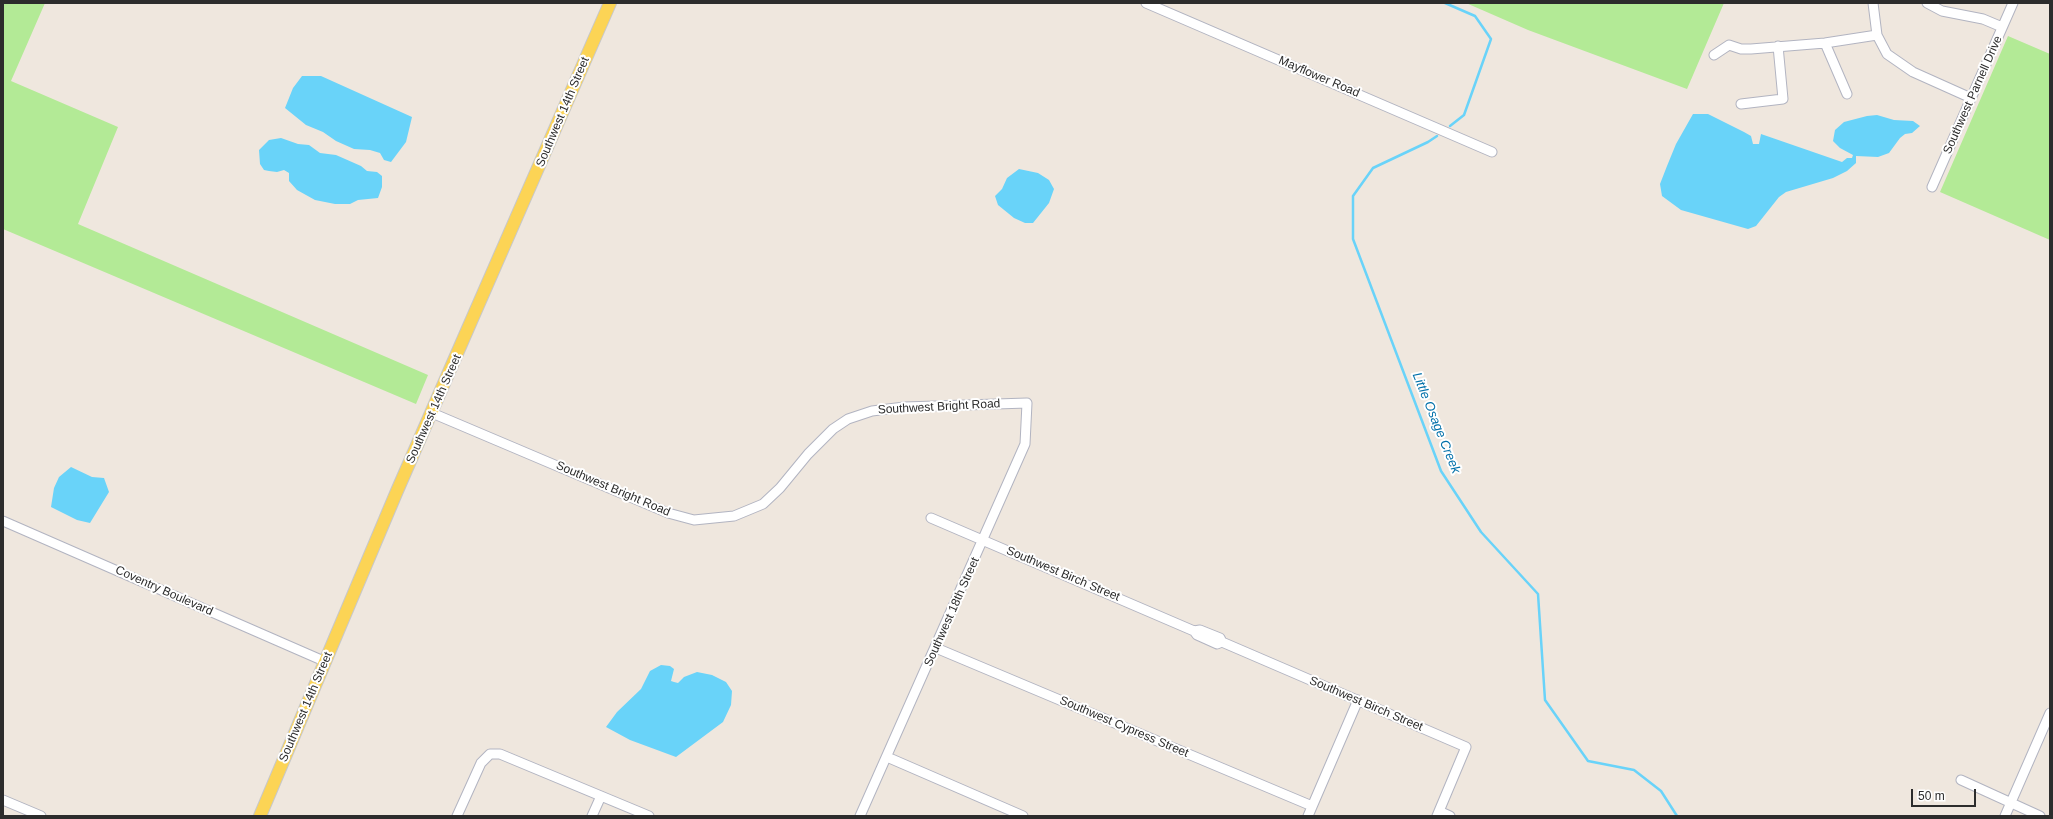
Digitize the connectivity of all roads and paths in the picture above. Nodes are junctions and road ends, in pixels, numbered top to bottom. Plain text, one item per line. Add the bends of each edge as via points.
1 (610, 3) edge
2 (1146, 3) edge
3 (1873, 3) edge
4 (1927, 3) edge
5 (2013, 3) edge
6 (2002, 27) junction
7 (1877, 35) junction
8 (1824, 43) junction
9 (1778, 46) junction
10 (1714, 55) dead end
11 (1847, 94) dead end
12 (1971, 98) junction
13 (1741, 104) dead end
14 (1492, 152) dead end
15 (1932, 187) dead end
16 (1027, 403) joint
17 (432, 413) junction
18 (931, 518) dead end
19 (3, 521) edge
20 (983, 540) junction
21 (936, 648) junction
22 (326, 662) junction
23 (1358, 700) junction
24 (2050, 713) edge
25 (887, 757) junction
26 (1961, 780) dead end
27 (601, 796) junction
28 (3, 800) edge
29 (2011, 802) junction
30 (1312, 806) junction
31 (1438, 814) edge
32 (42, 816) edge
33 (260, 816) edge
34 (457, 816) edge
35 (592, 816) edge
36 (649, 816) edge
37 (860, 816) edge
38 (1023, 816) edge
39 (1308, 816) edge
40 (1450, 816) edge
41 (2005, 816) edge
42 (2040, 816) edge

1 - 17 main road, Southwest 14th Street
2 - 14 street, Mayflower Road
3 - 7 street
4 - 6 street via 1942,11 1983,19
5 - 6 street, Southwest Parnell Drive
6 - 12 street, Southwest Parnell Drive
7 - 8 street
7 - 12 street via 1887,54 1908,69
8 - 9 street
8 - 11 street
9 - 10 street via 1741,49 1729,45
9 - 13 street via 1783,99
12 - 15 street, Southwest Parnell Drive
16 - 17 street, Southwest Bright Road via 904,407 872,411 848,419 833,429 808,454 763,504 734,516 694,520 668,513
16 - 20 street, Southwest 18th Street via 1025,444
17 - 22 main road, Southwest 14th Street
18 - 20 street, Southwest Birch Street
19 - 22 street, Coventry Boulevard
20 - 21 street, Southwest 18th Street
20 - 23 street, Southwest Birch Street via 1194,631 1200,630 1213,635 1222,642
21 - 25 street, Southwest 18th Street
21 - 30 street, Southwest Cypress Street
22 - 33 main road, Southwest 14th Street
23 - 30 street
23 - 31 street, Southwest Birch Street via 1466,747
24 - 29 street
25 - 37 street, Southwest 18th Street
25 - 38 street
26 - 29 street
27 - 34 street via 500,754 490,754 481,763
27 - 35 street
27 - 36 street
28 - 32 street
29 - 41 street
29 - 42 street
30 - 39 street
31 - 40 street

